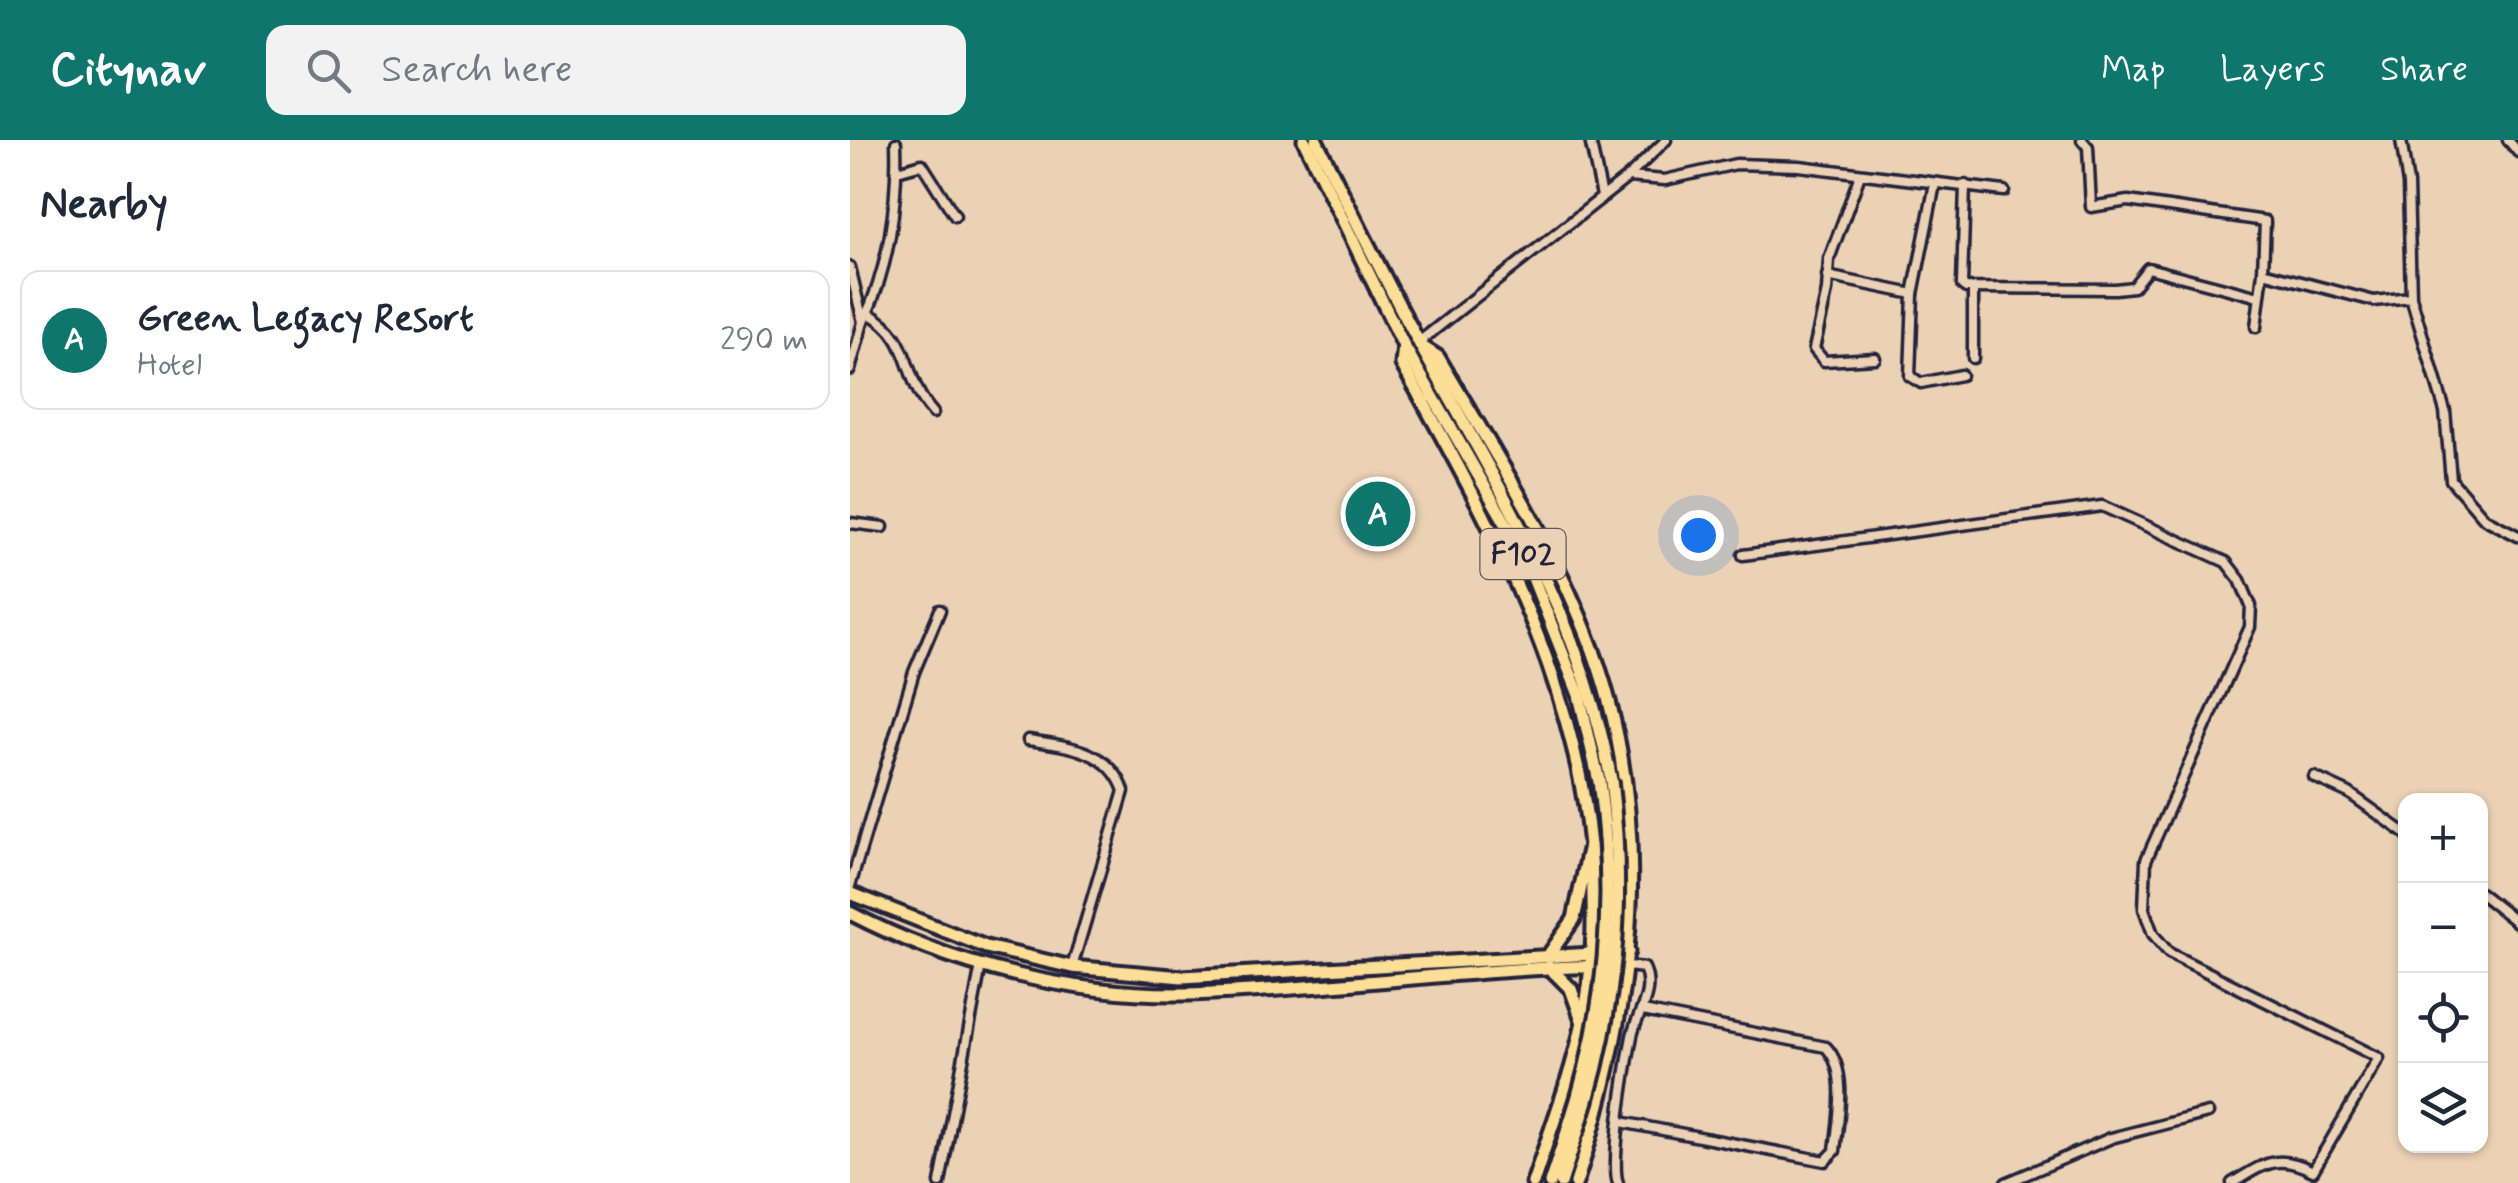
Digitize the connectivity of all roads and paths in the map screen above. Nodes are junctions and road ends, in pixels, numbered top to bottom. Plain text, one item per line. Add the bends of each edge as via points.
1 (1304, 140) edge
2 (1316, 140) edge
3 (1590, 140) edge
4 (1666, 140) edge
5 (2082, 140) edge
6 (2401, 140) edge
7 (2508, 140) edge
8 (896, 143) dead end
9 (2518, 152) edge
10 (897, 171) junction
11 (1860, 175) junction
12 (1628, 177) junction
13 (1935, 184) junction
14 (1964, 185) junction
15 (2004, 192) dead end
16 (1602, 196) junction
17 (954, 216) dead end
18 (850, 267) edge
19 (2263, 272) junction
20 (1827, 276) junction
21 (1973, 290) junction
22 (1914, 294) junction
23 (2259, 297) junction
24 (2411, 297) junction
25 (868, 312) junction
26 (864, 322) junction
27 (2256, 327) dead end
28 (1404, 346) junction
29 (1421, 346) junction
30 (1876, 358) dead end
31 (1973, 358) dead end
32 (850, 370) edge
33 (1961, 375) dead end
34 (933, 413) dead end
35 (850, 523) edge
36 (883, 527) dead end
37 (2518, 536) edge
38 (1743, 555) dead end
39 (940, 610) dead end
40 (1028, 740) dead end
41 (2314, 778) dead end
42 (1605, 781) junction
43 (2398, 828) edge
44 (1590, 845) junction
45 (850, 889) edge
46 (2488, 900) edge
47 (850, 913) edge
48 (2518, 924) edge
49 (1590, 952) junction
50 (1628, 952) junction
51 (1550, 953) junction
52 (981, 965) junction
53 (1589, 966) junction
54 (1627, 966) junction
55 (1072, 967) junction
56 (1549, 968) junction
57 (1096, 970) junction
58 (1094, 988) junction
59 (1644, 1011) junction
60 (1582, 1020) junction
61 (2208, 1113) dead end
62 (1622, 1122) junction
63 (1573, 1131) junction
64 (2313, 1172) junction
65 (940, 1183) edge
66 (1533, 1183) edge
67 (1550, 1183) edge
68 (1561, 1183) edge
69 (1576, 1183) edge
70 (1618, 1183) edge
71 (2006, 1183) edge
72 (2232, 1183) edge
73 (2305, 1183) edge

1 - 28 main road, F102
2 - 29 main road, F102
3 - 16 street
4 - 12 street
5 - 19 street via 2088,147 2090,206 2128,201 2265,221
6 - 24 street
7 - 9 street
8 - 10 street
10 - 17 street via 922,164 929,169
10 - 25 street via 881,280
11 - 12 street via 1736,164 1665,180
11 - 13 street
11 - 20 street
12 - 16 street
13 - 14 street
13 - 22 street
14 - 15 street
14 - 21 street via 1962,285
16 - 29 street
18 - 26 street
19 - 23 street
19 - 24 street via 2374,300
20 - 22 street
20 - 30 street via 1816,356
21 - 23 street via 2133,287 2148,268
21 - 31 street
22 - 33 street via 1910,376 1922,383
23 - 27 street
24 - 37 street via 2446,411 2451,480 2485,519
25 - 26 street
25 - 34 street via 899,338 917,395
26 - 32 street
28 - 42 main road, F102 via 1524,555
28 - 44 main road via 1402,364 1512,566 1548,654 1572,732
29 - 42 main road, F102 via 1559,601 1591,689
29 - 50 main road via 1438,358 1523,500 1587,634 1625,778
35 - 36 street
38 - 64 street via 2102,506 2226,562 2250,606 2250,627 2146,860 2144,909 2169,953 2379,1058
39 - 45 street via 914,672
40 - 55 street via 1091,754 1120,778 1124,790
41 - 43 street via 2350,793
42 - 63 main road, F102, bridge via 1608,929 1597,1029
44 - 49 main road
44 - 51 main road via 1574,919
45 - 55 main road via 986,947
46 - 48 street
47 - 52 main road
49 - 50 main road
49 - 51 main road
49 - 53 main road
50 - 54 main road
51 - 57 main road via 1182,977
52 - 58 main road
52 - 65 street
53 - 54 main road
53 - 56 main road
53 - 60 main road
54 - 59 street via 1644,968 1648,977
54 - 69 main road via 1613,1060
55 - 57 main road
56 - 58 main road via 1186,994
56 - 60 main road via 1571,989
57 - 58 main road
59 - 62 street via 1633,1033
59 - 62 street via 1826,1047 1836,1058 1840,1100 1835,1151 1825,1161
60 - 66 main road
61 - 71 street via 2111,1138
62 - 70 street via 1613,1151
63 - 67 main road, F102
63 - 68 main road, F102
64 - 72 street via 2262,1162
64 - 73 street

